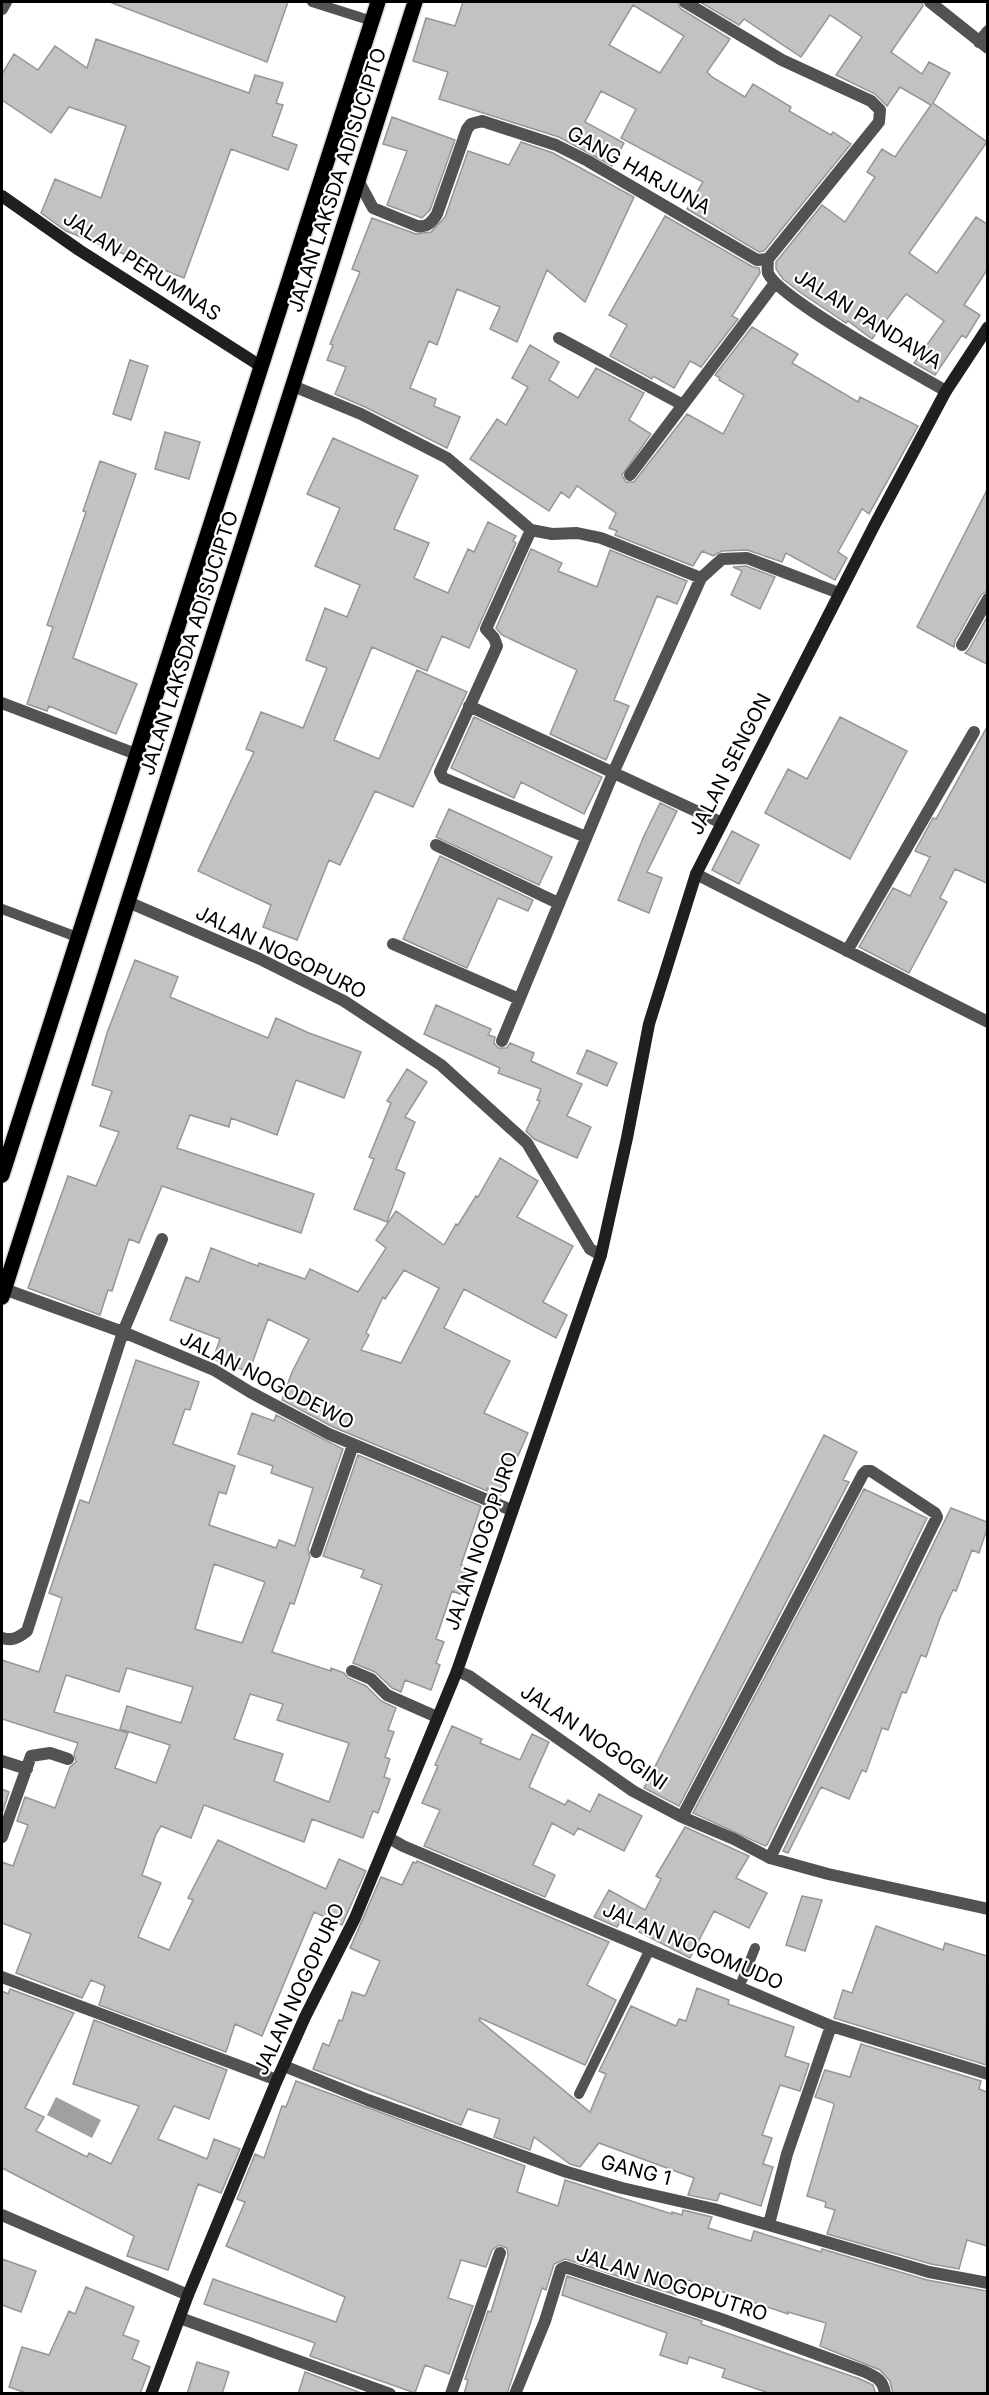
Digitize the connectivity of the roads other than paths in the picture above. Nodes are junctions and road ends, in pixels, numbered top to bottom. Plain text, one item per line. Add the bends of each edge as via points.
1 (6, 2) edge
2 (312, 2) edge
3 (378, 2) edge
4 (416, 2) edge
5 (684, 2) edge
6 (930, 2) edge
7 (2, 9) edge
8 (372, 21) junction
9 (987, 31) edge
10 (983, 45) edge
11 (358, 182) junction
12 (2, 196) edge
13 (768, 259) junction
14 (775, 283) junction
15 (987, 327) edge
16 (559, 338) dead end
17 (262, 367) junction
18 (293, 386) junction
19 (946, 391) junction
20 (683, 405) junction
21 (630, 475) dead end
22 (531, 530) junction
23 (702, 578) junction
24 (838, 592) junction
25 (987, 599) edge
26 (962, 645) dead end
27 (2, 703) edge
28 (469, 706) junction
29 (974, 732) dead end
30 (136, 754) junction
31 (614, 771) junction
32 (722, 823) junction
33 (586, 837) junction
34 (436, 845) dead end
35 (696, 873) junction
36 (128, 902) junction
37 (558, 903) junction
38 (2, 909) edge
39 (77, 937) junction
40 (393, 944) dead end
41 (847, 951) junction
42 (519, 999) junction
43 (987, 1022) edge
44 (502, 1041) dead end
45 (2, 1176) edge
46 (162, 1239) dead end
47 (601, 1255) junction
48 (3, 1293) edge
49 (123, 1332) junction
50 (353, 1445) junction
51 (511, 1510) junction
52 (316, 1552) dead end
53 (2, 1638) edge
54 (352, 1671) dead end
55 (457, 1671) junction
56 (437, 1716) junction
57 (68, 1759) dead end
58 (2, 1761) edge
59 (27, 1769) junction
60 (682, 1817) junction
61 (2, 1837) edge
62 (389, 1838) junction
63 (770, 1858) junction
64 (987, 1909) edge
65 (755, 1948) dead end
66 (650, 1949) junction
67 (2, 1977) edge
68 (739, 1988) junction
69 (831, 2026) junction
70 (284, 2066) junction
71 (987, 2074) edge
72 (278, 2080) junction
73 (579, 2094) dead end
74 (2, 2215) edge
75 (769, 2224) junction
76 (500, 2253) dead end
77 (987, 2283) edge
78 (188, 2295) junction
79 (180, 2318) junction
80 (151, 2394) edge
81 (390, 2394) edge
82 (451, 2394) edge
83 (515, 2394) edge
84 (885, 2394) edge

1 - 7 street
2 - 8 lane
3 - 8 main road, JALAN LAKSDA ADISUCIPTO
4 - 11 main road, JALAN LAKSDA ADISUCIPTO
5 - 13 street via 782,60 871,101 880,111 879,122
6 - 10 street
8 - 17 main road, JALAN LAKSDA ADISUCIPTO
9 - 10 street
11 - 13 street, GANG HARJUNA via 373,207 417,226 430,224 467,129 471,123 482,121 556,146 616,176 757,260
11 - 18 main road, JALAN LAKSDA ADISUCIPTO
12 - 17 street, JALAN PERUMNAS
13 - 14 street, JALAN PANDAWA via 768,272
14 - 19 street, JALAN PANDAWA via 858,340
14 - 20 street
15 - 19 street, JALAN SENGON
16 - 20 street
17 - 30 main road, JALAN LAKSDA ADISUCIPTO
18 - 22 street via 361,414 447,458
18 - 36 main road, JALAN LAKSDA ADISUCIPTO
19 - 24 street, JALAN SENGON
20 - 21 street
22 - 23 street via 602,538
22 - 28 street via 486,629 497,646
23 - 24 street via 722,559 747,558
23 - 31 street
24 - 32 street, JALAN SENGON
25 - 26 street
27 - 30 street
28 - 31 street
28 - 33 street via 441,765 443,777
29 - 41 street
30 - 39 main road, JALAN LAKSDA ADISUCIPTO
31 - 32 street
31 - 33 street
32 - 35 street, JALAN SENGON
33 - 37 street
34 - 37 street
35 - 41 street
35 - 47 street, JALAN SENGON via 649,1024
36 - 47 street, JALAN NOGOPURO via 344,1000 441,1065 526,1143 590,1249
36 - 48 main road, JALAN LAKSDA ADISUCIPTO
37 - 42 street
38 - 39 lane
39 - 45 main road, JALAN LAKSDA ADISUCIPTO
40 - 42 street
41 - 43 street
42 - 44 street
46 - 49 street
47 - 51 street, JALAN NOGOPURO
48 - 49 street, JALAN NOGODEWO
49 - 50 street, JALAN NOGODEWO via 214,1370
49 - 53 street via 27,1631 18,1638
50 - 51 street, JALAN NOGODEWO
50 - 52 street
51 - 55 street, JALAN NOGOPURO
54 - 56 street via 371,1678 387,1695
55 - 56 street, JALAN NOGOPURO
55 - 60 street, JALAN NOGOGINI via 470,1676 633,1791
56 - 62 street, JALAN NOGOPURO
57 - 59 street via 50,1753 31,1756
58 - 59 street
59 - 61 street
60 - 63 street, JALAN NOGOGINI
60 - 63 street via 863,1474 870,1472 937,1517
62 - 66 street, JALAN NOGOMUDO
62 - 70 street, JALAN NOGOPURO
63 - 64 street, JALAN NOGOGINI via 828,1875
65 - 68 lane
66 - 68 street, JALAN NOGOMUDO
66 - 73 lane
67 - 72 street
68 - 69 street, JALAN NOGOMUDO
69 - 71 street, JALAN NOGOMUDO
69 - 75 street via 787,2154
70 - 72 street, JALAN NOGOPURO
70 - 75 street, GANG 1 via 567,2172
72 - 78 street, JALAN NOGOPURO
74 - 78 street
75 - 77 street, GANG 1 via 929,2272
76 - 82 street
78 - 79 street, JALAN NOGOPURO
79 - 80 street, JALAN NOGOPURO
79 - 81 street
83 - 84 street, JALAN NOGOPUTRO via 565,2267 863,2371 883,2382

